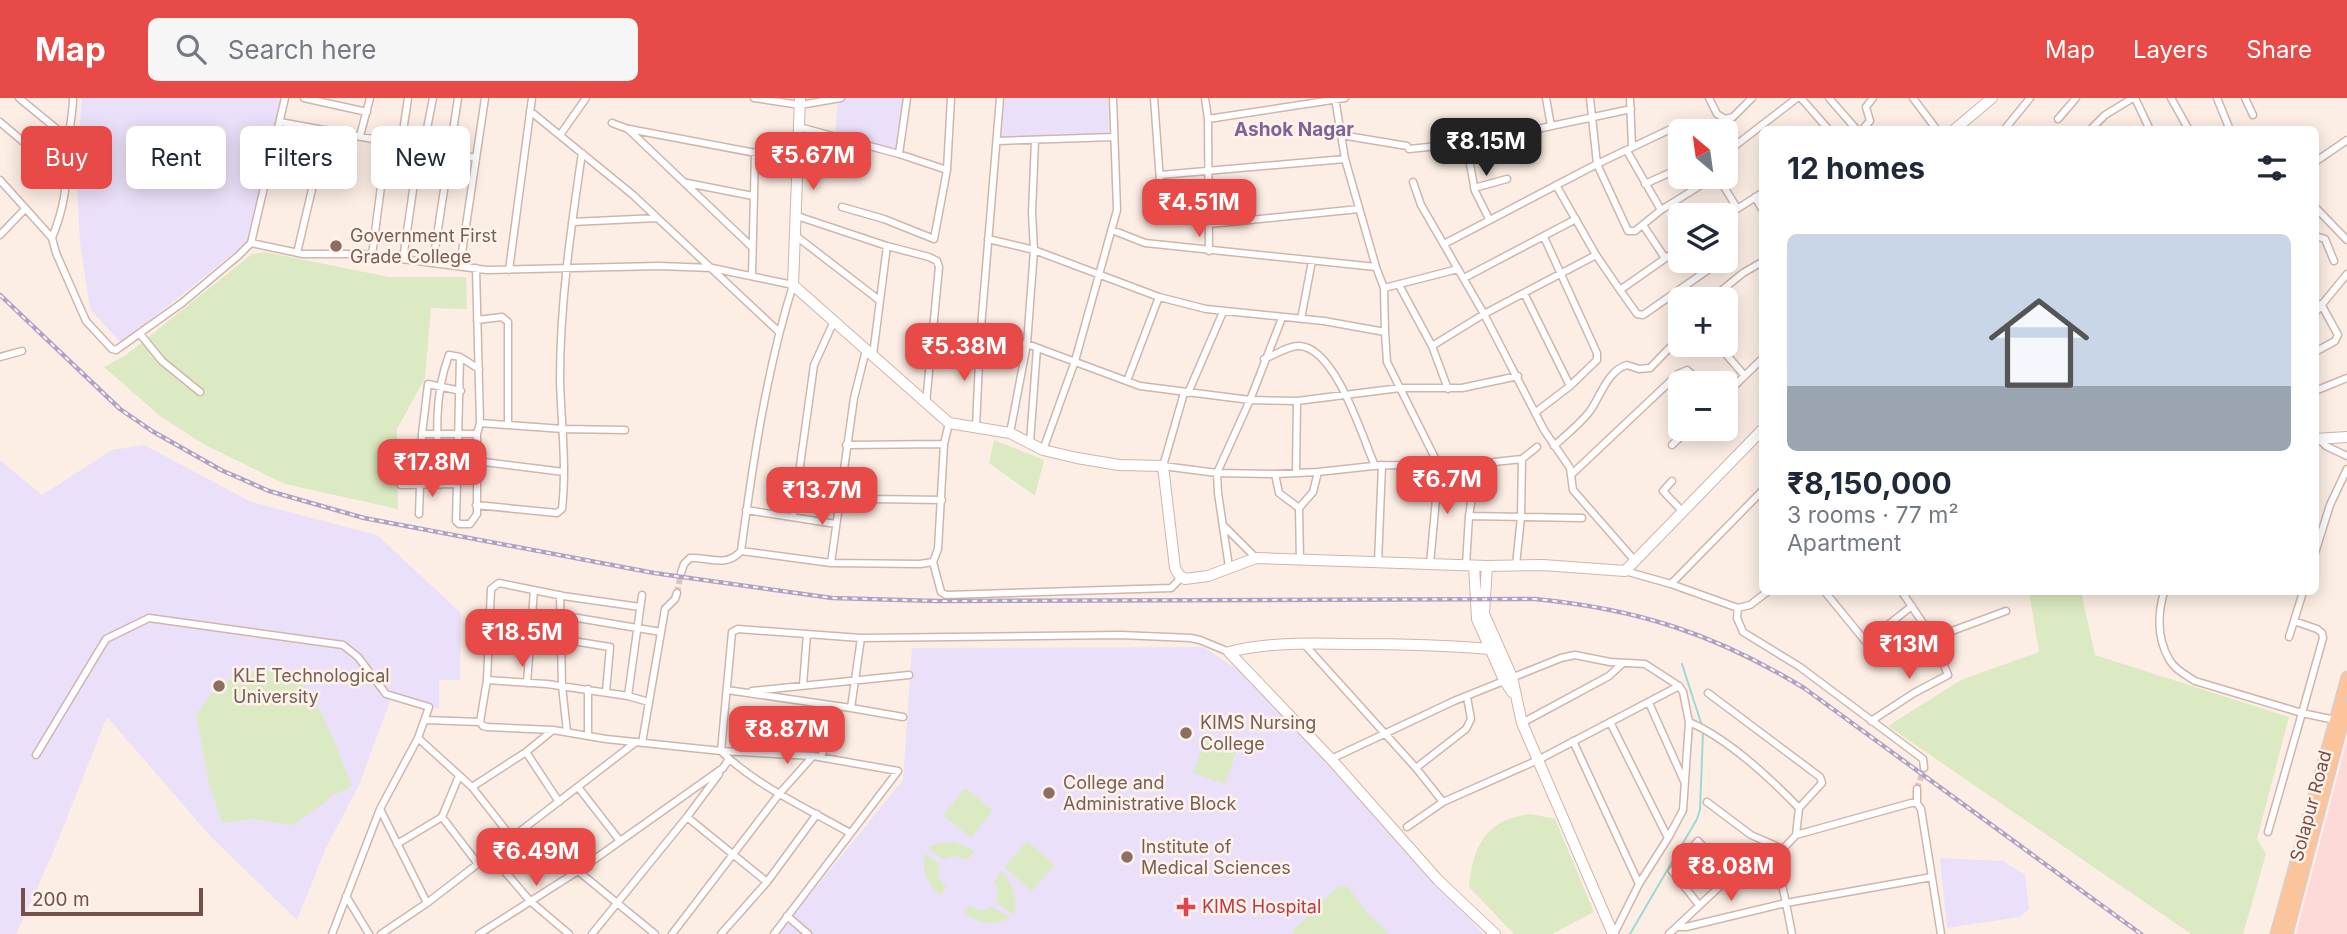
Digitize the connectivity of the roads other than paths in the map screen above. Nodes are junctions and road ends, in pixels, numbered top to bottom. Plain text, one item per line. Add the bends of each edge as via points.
1 (19, 98) edge
2 (64, 98) edge
3 (285, 98) edge
4 (304, 98) edge
5 (370, 98) edge
6 (408, 98) edge
7 (433, 98) edge
8 (458, 98) edge
9 (485, 98) edge
10 (532, 98) edge
11 (586, 98) edge
12 (754, 98) edge
13 (841, 98) edge
14 (906, 98) edge
15 (951, 98) edge
16 (1000, 98) edge
17 (1113, 98) edge
18 (1154, 98) edge
19 (1205, 98) edge
20 (1345, 98) edge
21 (1546, 98) edge
22 (1590, 98) edge
23 (1630, 98) edge
24 (1709, 98) edge
25 (1752, 98) edge
26 (1799, 98) edge
27 (1829, 98) edge
28 (1859, 98) edge
29 (1873, 98) edge
30 (1913, 98) edge
31 (1992, 98) edge
32 (2031, 98) edge
33 (2076, 98) edge
34 (2134, 98) edge
35 (2171, 98) edge
36 (2217, 98) edge
37 (2245, 98) edge
38 (1335, 99) edge
39 (73, 102) edge
40 (800, 102) edge
41 (1981, 102) edge
42 (1866, 107) junction
43 (1631, 109) junction
44 (530, 111) junction
45 (367, 112) junction
46 (2253, 115) dead end
47 (1591, 118) junction
48 (2058, 118) dead end
49 (1208, 119) junction
50 (280, 121) junction
51 (1870, 121) junction
52 (0, 122) edge
53 (612, 123) dead end
54 (53, 126) edge
55 (70, 126) edge
56 (279, 126) edge
57 (306, 126) edge
58 (404, 126) edge
59 (426, 126) edge
60 (454, 126) edge
61 (1551, 126) junction
62 (1766, 126) edge
63 (1825, 126) edge
64 (1856, 126) edge
65 (1864, 126) edge
66 (1874, 126) edge
67 (1934, 126) edge
68 (1958, 126) edge
69 (2007, 126) edge
70 (2094, 126) edge
71 (2148, 126) edge
72 (2187, 126) edge
73 (2228, 126) edge
74 (799, 127) junction
75 (628, 128) junction
76 (1668, 130) edge
77 (1759, 131) edge
78 (357, 135) edge
79 (561, 135) junction
80 (1341, 135) junction
81 (360, 136) junction
82 (1114, 137) junction
83 (371, 138) edge
84 (21, 140) edge
85 (1035, 140) junction
86 (2347, 140) edge
87 (997, 141) junction
88 (1466, 143) junction
89 (1738, 145) edge
90 (1630, 149) junction
91 (582, 153) junction
92 (755, 153) junction
93 (899, 154) junction
94 (470, 157) edge
95 (476, 158) junction
96 (1345, 159) junction
97 (2319, 159) edge
98 (798, 161) junction
99 (1597, 164) junction
100 (947, 170) junction
101 (1209, 170) junction
102 (1668, 173) edge
103 (1160, 175) junction
104 (1507, 179) dead end
105 (0, 180) edge
106 (685, 183) junction
107 (1413, 183) dead end
108 (1645, 184) junction
109 (1556, 185) junction
110 (1474, 188) junction
111 (66, 189) edge
112 (263, 189) edge
113 (312, 189) edge
114 (381, 189) edge
115 (414, 189) edge
116 (445, 189) edge
117 (1697, 189) edge
118 (1759, 195) edge
119 (753, 196) junction
120 (842, 207) dead end
121 (1738, 207) edge
122 (25, 209) junction
123 (1359, 209) junction
124 (1661, 211) junction
125 (2319, 212) edge
126 (797, 216) junction
127 (658, 218) junction
128 (1489, 219) junction
129 (1576, 219) junction
130 (572, 222) junction
131 (1210, 225) junction
132 (1643, 225) junction
133 (1112, 230) junction
134 (2337, 232) junction
135 (0, 235) edge
136 (796, 236) junction
137 (1544, 237) junction
138 (2319, 237) edge
139 (52, 239) junction
140 (988, 239) junction
141 (2325, 239) junction
142 (2347, 240) edge
143 (251, 243) junction
144 (1444, 244) junction
145 (887, 246) junction
146 (752, 247) junction
147 (1034, 250) junction
148 (1209, 251) junction
149 (297, 253) junction
150 (372, 255) junction
151 (1596, 255) junction
152 (1668, 256) edge
153 (1665, 258) junction
154 (403, 259) junction
155 (1312, 261) junction
156 (2334, 261) dead end
157 (433, 262) junction
158 (1759, 264) edge
159 (460, 266) junction
160 (1376, 267) junction
161 (476, 268) junction
162 (565, 268) junction
163 (712, 268) junction
164 (1458, 269) junction
165 (509, 270) junction
166 (1560, 273) junction
167 (1703, 273) edge
168 (2347, 274) edge
169 (752, 275) junction
170 (1101, 275) junction
171 (1464, 278) junction
172 (793, 285) junction
173 (1399, 285) junction
174 (1726, 287) edge
175 (1384, 288) junction
176 (1620, 290) junction
177 (1524, 293) junction
178 (1159, 297) junction
179 (879, 300) junction
180 (2321, 304) junction
181 (2319, 307) edge
182 (1223, 312) junction
183 (1484, 314) junction
184 (1282, 318) junction
185 (1301, 319) junction
186 (477, 320) junction
187 (834, 321) junction
188 (778, 331) junction
189 (1385, 332) junction
190 (140, 334) junction
191 (915, 335) dead end
192 (932, 336) junction
193 (980, 341) junction
194 (1027, 344) junction
195 (1432, 346) junction
196 (1037, 348) junction
197 (1668, 349) edge
198 (2319, 350) edge
199 (22, 351) dead end
200 (870, 353) junction
201 (0, 357) edge
202 (460, 357) junction
203 (1728, 357) edge
204 (1264, 359) junction
205 (1075, 361) junction
206 (1759, 362) edge
207 (479, 369) junction
208 (1744, 375) junction
209 (1518, 376) junction
210 (2347, 378) edge
211 (1127, 381) junction
212 (1738, 381) edge
213 (1668, 383) edge
214 (439, 386) junction
215 (1570, 386) junction
216 (1400, 388) junction
217 (1448, 389) junction
218 (2319, 389) edge
219 (461, 391) junction
220 (200, 392) dead end
221 (1186, 393) junction
222 (1346, 397) junction
223 (1250, 400) junction
224 (1297, 401) junction
225 (926, 403) junction
226 (1536, 412) junction
227 (480, 423) junction
228 (949, 423) junction
229 (508, 424) junction
230 (976, 427) junction
231 (563, 429) junction
232 (625, 430) dead end
233 (1010, 433) junction
234 (1759, 433) edge
235 (422, 434) junction
236 (437, 434) junction
237 (458, 434) junction
238 (477, 434) junction
239 (2347, 438) edge
240 (2319, 439) edge
241 (1676, 441) edge
242 (2319, 441) edge
243 (1030, 442) junction
244 (944, 444) junction
245 (846, 445) junction
246 (1672, 445) dead end
247 (1554, 446) junction
248 (1537, 447) dead end
249 (1043, 450) junction
250 (2347, 456) edge
251 (1522, 458) junction
252 (476, 461) junction
253 (1477, 465) junction
254 (1163, 466) junction
255 (1379, 466) junction
256 (1439, 466) junction
257 (2347, 469) edge
258 (564, 472) junction
259 (1217, 472) junction
260 (1318, 472) junction
261 (1296, 473) junction
262 (1275, 474) junction
263 (1572, 474) junction
264 (1672, 481) dead end
265 (457, 484) junction
266 (401, 485) dead end
267 (419, 485) junction
268 (440, 485) junction
269 (1759, 494) edge
270 (839, 495) junction
271 (942, 500) junction
272 (476, 505) junction
273 (1299, 508) junction
274 (746, 510) junction
275 (1683, 512) junction
276 (419, 514) dead end
277 (793, 516) junction
278 (1469, 516) junction
279 (1521, 517) junction
280 (1582, 518) dead end
281 (836, 524) junction
282 (1223, 525) junction
283 (2319, 540) edge
284 (741, 551) junction
285 (1256, 558) junction
286 (1300, 561) junction
287 (1635, 561) junction
288 (933, 562) junction
289 (831, 563) junction
290 (1378, 563) junction
291 (1430, 564) junction
292 (1470, 565) junction
293 (1516, 565) junction
294 (1487, 566) junction
295 (1229, 568) junction
296 (1625, 571) junction
297 (681, 573) dead end
298 (1182, 577) junction
299 (1671, 583) junction
300 (534, 590) junction
301 (677, 593) tunnel mouth
302 (560, 595) junction
303 (642, 595) dead end
304 (1764, 595) edge
305 (1827, 595) edge
306 (1904, 595) edge
307 (2163, 595) edge
308 (2302, 595) edge
309 (1912, 606) junction
310 (640, 607) junction
311 (1738, 608) junction
312 (2006, 611) dead end
313 (560, 615) junction
314 (2294, 621) junction
315 (637, 629) junction
316 (661, 632) junction
317 (807, 634) junction
318 (2289, 637) dead end
319 (861, 638) junction
320 (1933, 638) junction
321 (560, 639) junction
322 (1302, 643) junction
323 (1489, 649) junction
324 (1229, 652) junction
325 (1624, 663) junction
326 (909, 675) dead end
327 (2347, 677) edge
328 (1508, 679) junction
329 (487, 680) junction
330 (856, 680) junction
331 (527, 683) junction
332 (803, 685) junction
333 (562, 686) junction
334 (1679, 686) junction
335 (588, 689) junction
336 (727, 690) junction
337 (606, 692) junction
338 (743, 692) junction
339 (1708, 693) dead end
340 (628, 696) junction
341 (1466, 697) junction
342 (649, 702) junction
343 (1648, 702) junction
344 (2347, 706) edge
345 (851, 708) junction
346 (837, 711) dead end
347 (2302, 713) junction
348 (903, 717) dead end
349 (425, 720) junction
350 (1871, 721) junction
351 (2342, 721) edge
352 (480, 722) junction
353 (1610, 722) junction
354 (1689, 722) junction
355 (1522, 723) junction
356 (553, 730) junction
357 (567, 732) junction
358 (1383, 733) junction
359 (587, 736) junction
360 (418, 738) junction
361 (1573, 741) junction
362 (639, 743) junction
363 (721, 751) junction
364 (526, 752) junction
365 (36, 755) dead end
366 (817, 757) junction
367 (729, 759) junction
368 (1331, 759) junction
369 (1538, 760) junction
370 (723, 768) junction
371 (1416, 768) junction
372 (1924, 768) dead end
373 (459, 776) junction
374 (1685, 783) junction
375 (471, 787) junction
376 (578, 787) junction
377 (1917, 789) tunnel mouth
378 (780, 793) junction
379 (558, 802) junction
380 (1707, 802) dead end
381 (1443, 803) junction
382 (1917, 803) junction
383 (1799, 808) junction
384 (380, 809) junction
385 (817, 814) junction
386 (442, 817) junction
387 (687, 817) junction
388 (1407, 827) dead end
389 (2268, 832) dead end
390 (850, 833) junction
391 (1796, 835) junction
392 (512, 838) junction
393 (1668, 838) junction
394 (620, 841) junction
395 (397, 844) junction
396 (1783, 849) junction
397 (734, 854) junction
398 (490, 855) junction
399 (1712, 857) junction
400 (478, 864) junction
401 (1778, 867) junction
402 (578, 871) junction
403 (1730, 877) junction
404 (1932, 877) junction
405 (766, 881) junction
406 (1639, 884) junction
407 (1682, 884) junction
408 (346, 896) junction
409 (530, 901) junction
410 (617, 902) junction
411 (427, 903) junction
412 (1786, 903) junction
413 (1699, 905) junction
414 (787, 916) junction
415 (1678, 927) junction
416 (332, 934) edge
417 (369, 934) edge
418 (381, 934) edge
419 (479, 934) edge
420 (569, 934) edge
421 (592, 934) edge
422 (655, 934) edge
423 (672, 934) edge
424 (722, 934) edge
425 (774, 934) edge
426 (808, 934) edge
427 (1495, 934) edge
428 (1614, 934) edge
429 (1669, 934) edge
430 (1792, 934) edge
431 (1941, 934) edge
432 (2276, 934) edge
433 (2287, 934) edge

1 - 54 street
2 - 39 street
3 - 50 street
4 - 45 street
5 - 45 street
6 - 58 street
7 - 59 street
8 - 60 street
9 - 95 street
10 - 44 street
11 - 79 street
12 - 40 street
13 - 40 street
14 - 93 street
15 - 100 street
16 - 87 street
17 - 82 street
18 - 103 street
19 - 49 street
20 - 38 street
21 - 61 street
22 - 47 street
23 - 43 street
24 - 25 street via 1725,119
26 - 62 street
26 - 63 street
27 - 64 street
28 - 42 street
29 - 42 street
30 - 67 street
31 - 41 street
32 - 69 street
33 - 48 street
34 - 70 street
34 - 71 street
35 - 72 street
36 - 73 street
37 - 46 street
38 - 49 street
38 - 80 street
39 - 55 street
40 - 74 street
41 - 68 street
42 - 51 street
43 - 47 street
43 - 90 street
44 - 79 street
44 - 165 street
45 - 81 street
47 - 61 street
47 - 99 street
49 - 101 street
50 - 56 street
50 - 57 street
51 - 65 street
51 - 66 street
52 - 84 street
53 - 75 street
61 - 88 street
74 - 93 street
74 - 98 street
75 - 92 street
75 - 106 street
76 - 90 street
77 - 89 street
78 - 81 street
79 - 91 street
80 - 88 street via 1408,148
80 - 96 street
81 - 83 street
82 - 85 street
82 - 133 street via 1117,210
85 - 87 street
85 - 147 street
86 - 97 street
87 - 140 street
88 - 110 street
90 - 99 street
90 - 108 street
91 - 127 street
91 - 130 street
92 - 98 street
92 - 119 street
93 - 100 street
94 - 95 street
95 - 159 street
96 - 101 street
96 - 123 street
98 - 126 street
99 - 109 street
99 - 132 street via 1626,229 1631,232
100 - 120 street via 934,239
101 - 103 street
101 - 131 street
102 - 108 street
103 - 131 street via 1180,209 1200,225
104 - 110 street
105 - 122 street
106 - 119 street
106 - 146 street
107 - 144 street
108 - 124 street
109 - 128 street
109 - 129 street
110 - 128 street
111 - 139 street
112 - 143 street
113 - 149 street
114 - 150 street
115 - 154 street
116 - 157 street
117 - 124 street
118 - 121 street
119 - 146 street
122 - 135 street
122 - 139 street
123 - 131 street
123 - 160 street
124 - 132 street
125 - 134 street
126 - 136 street
126 - 145 street
127 - 130 street
127 - 163 street
128 - 144 street
129 - 137 street
129 - 151 street
130 - 162 street
131 - 148 street
132 - 153 street
133 - 148 street via 1145,243
133 - 170 street
134 - 141 street
134 - 142 street
136 - 172 street
136 - 179 street
137 - 166 street
137 - 171 street
138 - 141 street
139 - 190 street via 76,302 100,338 116,351
140 - 147 street
140 - 193 street
141 - 156 street
143 - 149 street
143 - 190 street
144 - 164 street
145 - 179 street
145 - 192 street via 929,257 938,264
146 - 169 street
147 - 170 street
147 - 194 street
148 - 155 street
149 - 150 street
150 - 154 street
151 - 166 street
151 - 176 street
152 - 153 street
153 - 176 street
154 - 157 street
155 - 160 street
155 - 185 street
157 - 159 street
158 - 174 street
159 - 161 street
160 - 175 street
161 - 165 street
161 - 186 street
162 - 163 street
162 - 165 street
162 - 231 street
163 - 169 street
163 - 188 street
164 - 171 street
164 - 173 street
166 - 177 street
166 - 215 street via 1597,353 1593,365
167 - 176 street via 1643,315 1637,314
168 - 180 street
169 - 172 street
170 - 178 street
170 - 205 street
171 - 183 street
172 - 187 street
172 - 188 street
173 - 175 street
173 - 195 street
175 - 189 street
177 - 183 street
177 - 215 street
178 - 182 street
178 - 211 street
179 - 200 street
180 - 181 street
180 - 198 street via 2338,335
182 - 184 street
182 - 221 street
183 - 195 street
183 - 209 street
184 - 185 street
184 - 204 street
185 - 189 street
186 - 207 street
186 - 229 street via 502,317 508,322
187 - 200 street
187 - 277 street via 814,365
188 - 274 street
189 - 216 street via 1387,362
190 - 220 street via 162,361
191 - 192 street
192 - 193 street
192 - 225 street
193 - 194 street
193 - 230 street
194 - 196 street
194 - 233 street
195 - 217 street
196 - 205 street
196 - 243 street
197 - 247 street via 1650,368 1619,368 1589,412
199 - 201 street
200 - 225 street
200 - 245 street via 854,398
202 - 207 street
202 - 214 street via 449,355
202 - 219 street
203 - 208 street
204 - 222 street via 1292,347 1308,348 1327,362
204 - 223 street
205 - 211 street
205 - 249 street
206 - 208 street
207 - 227 street
208 - 212 street
209 - 217 street
209 - 226 street
210 - 218 street
211 - 221 street
213 - 263 street
214 - 219 street
214 - 235 street via 428,385
214 - 236 street
215 - 226 street
216 - 217 street
216 - 222 street
216 - 256 street
219 - 237 street
221 - 223 street
221 - 254 street
222 - 224 street
222 - 255 street
223 - 224 street
223 - 259 street
224 - 261 street
225 - 228 street
226 - 247 street
227 - 229 street
227 - 238 street
228 - 230 street
228 - 244 street
229 - 231 street
230 - 233 street
231 - 232 street
231 - 258 street
233 - 243 street
234 - 275 street
235 - 236 street
235 - 267 street
236 - 237 street
236 - 268 street
237 - 238 street
237 - 265 street
238 - 252 street
239 - 240 street
241 - 246 street
242 - 250 street
243 - 249 street
244 - 245 street
244 - 271 street
245 - 270 street
247 - 263 street
248 - 251 street
249 - 254 street via 1119,465
251 - 253 street
251 - 279 street
252 - 258 street
252 - 272 street
253 - 256 street
253 - 278 street
254 - 259 street
254 - 298 street via 1175,568
255 - 256 street
255 - 260 street
255 - 290 street
256 - 291 street
257 - 283 street
258 - 272 street via 559,512
259 - 262 street
259 - 282 street
260 - 261 street
260 - 273 street via 1313,492
261 - 262 street
262 - 273 street via 1279,493
263 - 287 street via 1578,498
264 - 275 street via 1663,491
265 - 268 street
265 - 272 street via 456,522 470,524 477,514
266 - 267 street
267 - 268 street
267 - 276 street
269 - 299 street
270 - 271 street
270 - 281 street
271 - 288 street
273 - 286 street
274 - 277 street
274 - 284 street
275 - 287 street
277 - 281 street
278 - 279 street
278 - 292 street
279 - 280 street
279 - 293 street
281 - 289 street
282 - 285 street
282 - 295 street
284 - 289 street
284 - 297 street via 724,561 688,559
285 - 286 street
285 - 295 street
286 - 290 street
287 - 296 street
288 - 289 street
288 - 298 street via 946,594 1171,589
290 - 291 street
291 - 292 street
292 - 294 street
292 - 323 street via 1476,613
293 - 294 street
293 - 296 street
294 - 328 street via 1484,614
295 - 298 street via 1193,579
296 - 299 street
299 - 311 street
300 - 302 street
300 - 329 street via 499,583 491,589
300 - 331 street
301 - 316 street via 665,609
302 - 310 street
302 - 313 street
303 - 310 street
304 - 311 street
305 - 309 street via 1866,642
306 - 309 street
307 - 347 street via 2159,624 2169,660 2181,671 2195,681
308 - 314 street
309 - 320 street
310 - 315 street
311 - 350 street via 1743,632 1800,667
312 - 320 street
313 - 315 street
313 - 321 street
314 - 318 street
314 - 347 street via 2317,629 2323,638
315 - 316 street
315 - 340 street
316 - 342 street
317 - 319 street
317 - 332 street
317 - 336 street via 732,632
319 - 324 street via 1120,635 1200,640
319 - 330 street
320 - 350 street via 1948,675
321 - 333 street
321 - 337 street via 610,646
322 - 323 street
322 - 324 street
322 - 358 street
323 - 328 street
324 - 368 street
325 - 328 street via 1567,656
325 - 334 street via 1649,666
325 - 355 street via 1609,676
326 - 330 street
327 - 351 main road, Solapur Road
328 - 341 street
328 - 355 street
329 - 331 street
329 - 352 street
330 - 332 street
330 - 345 street
331 - 333 street
332 - 338 street
333 - 335 street
333 - 357 street
334 - 343 street
334 - 354 street
335 - 337 street
335 - 359 street
336 - 338 street
336 - 363 street
337 - 340 street
338 - 345 street
339 - 383 street via 1820,777 1822,783
340 - 342 street
341 - 358 street
341 - 371 street via 1471,719 1466,729
342 - 362 street
343 - 353 street
343 - 374 street
344 - 351 main road, Solapur Road
345 - 348 street
346 - 366 street
347 - 351 street
347 - 389 street
349 - 352 street
349 - 360 street
349 - 365 street via 429,707 386,694 343,645 149,618 106,639
350 - 372 street via 1923,759
351 - 432 main road, Solapur Road
351 - 433 main road, Solapur Road
352 - 356 street via 487,727
353 - 361 street
353 - 393 street
354 - 374 street
354 - 383 street via 1710,731
355 - 369 street
356 - 357 street
356 - 364 street
357 - 359 street
358 - 368 street
358 - 371 street
359 - 362 street
360 - 373 street
360 - 384 street
361 - 369 street
361 - 406 street
362 - 363 street
362 - 376 street
363 - 366 street
363 - 367 street
364 - 375 street
364 - 379 street
366 - 378 street
366 - 390 street via 898,771
367 - 370 street
367 - 378 street
368 - 427 street via 1438,880
369 - 381 street
369 - 428 street
370 - 387 street
370 - 394 street
371 - 381 street
373 - 375 street
373 - 386 street
374 - 393 street via 1683,810
375 - 392 street
376 - 379 street
376 - 394 street
377 - 382 street
378 - 385 street
378 - 397 street
379 - 392 street
380 - 396 street via 1751,835
381 - 388 street
382 - 391 street
382 - 404 street
383 - 391 street
384 - 395 street
384 - 408 street
385 - 390 street
385 - 405 street
386 - 395 street
386 - 400 street
387 - 397 street
387 - 410 street
390 - 414 street
391 - 396 street
392 - 398 street
393 - 406 street
394 - 402 street
395 - 411 street
396 - 401 street
397 - 405 street
397 - 423 street
398 - 400 street
398 - 409 street
399 - 403 street
399 - 407 street
399 - 407 street via 1698,841 1672,871
400 - 411 street
401 - 403 street
401 - 412 street
402 - 409 street
402 - 410 street
403 - 413 street
404 - 412 street
404 - 431 street
405 - 424 street
406 - 428 street
407 - 413 street
408 - 416 street
408 - 417 street
409 - 419 street
409 - 420 street
410 - 421 street
410 - 422 street
411 - 418 street
412 - 415 street
412 - 430 street
413 - 415 street
414 - 425 street
414 - 426 street
415 - 429 street

